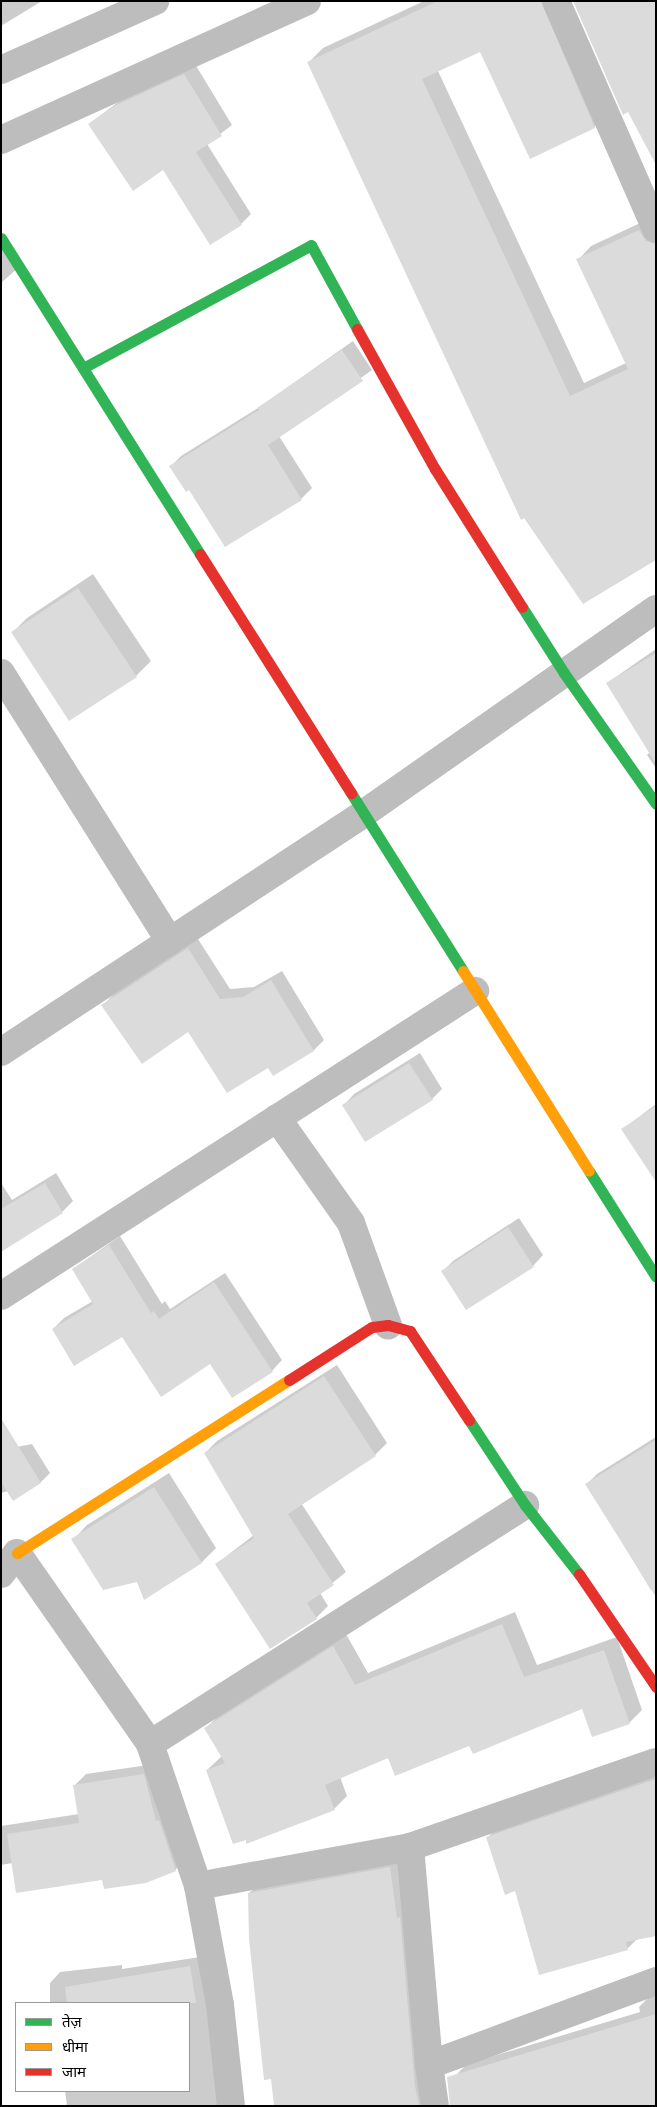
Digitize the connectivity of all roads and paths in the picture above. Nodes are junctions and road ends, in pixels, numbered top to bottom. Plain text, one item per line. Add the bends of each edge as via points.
1 (155, 1) edge
2 (306, 1) edge
3 (556, 1) edge
4 (1, 70) edge
5 (1, 140) edge
6 (656, 229) edge
7 (1, 238) edge
8 (83, 368) junction
9 (656, 608) edge
10 (1, 673) edge
11 (564, 673) junction
12 (656, 804) edge
13 (363, 814) junction
14 (170, 941) junction
15 (475, 991) junction
16 (1, 1052) edge
17 (277, 1118) junction
18 (656, 1276) edge
19 (1, 1296) edge
20 (388, 1325) junction
21 (525, 1505) junction
22 (9, 1564) edge
23 (656, 1688) edge
24 (150, 1744) junction
25 (656, 1762) edge
26 (410, 1847) junction
27 (198, 1886) junction
28 (656, 1981) edge
29 (429, 2065) junction
30 (231, 2106) edge
31 (435, 2106) edge

1 - 4 street
2 - 5 street
3 - 6 street
7 - 8 street
8 - 11 street via 311,244 435,469
8 - 13 street
9 - 11 street
10 - 14 street
11 - 12 street
11 - 13 street
13 - 14 street
13 - 15 street
14 - 16 street
15 - 17 street
15 - 18 street
17 - 19 street
17 - 20 street via 351,1222
20 - 21 street via 410,1331
20 - 22 street via 372,1328
21 - 23 street via 593,1594
21 - 24 street
22 - 24 street
24 - 27 street
25 - 26 street
26 - 27 street
26 - 29 street
27 - 30 street via 220,2005
28 - 29 street
29 - 31 street

